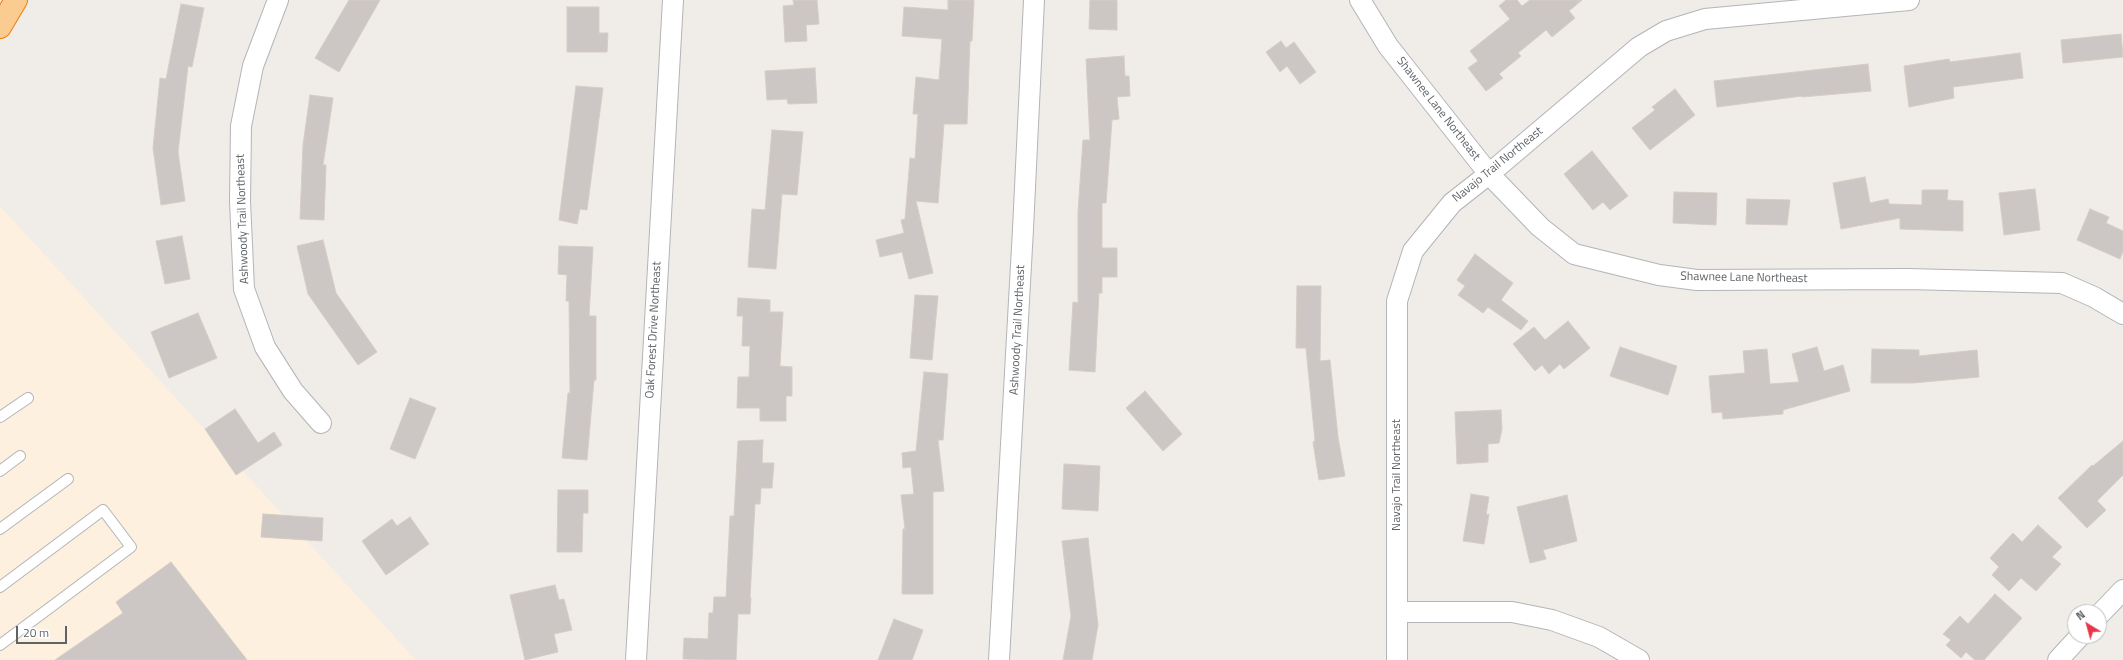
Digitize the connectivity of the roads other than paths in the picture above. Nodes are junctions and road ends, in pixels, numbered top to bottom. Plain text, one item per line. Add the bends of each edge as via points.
1 (16, 0) edge
2 (278, 0) edge
3 (673, 0) edge
4 (1034, 0) edge
5 (1360, 0) edge
6 (1909, 0) edge
7 (0, 27) edge
8 (1489, 174) junction
9 (2123, 314) edge
10 (28, 398) dead end
11 (0, 417) edge
12 (321, 423) dead end
13 (20, 456) dead end
14 (0, 471) edge
15 (68, 479) dead end
16 (0, 529) edge
17 (0, 587) edge
18 (2123, 590) edge
19 (2107, 607) edge
20 (1397, 612) junction
21 (0, 644) edge
22 (2073, 644) edge
23 (636, 660) edge
24 (999, 660) edge
25 (1397, 660) edge
26 (1639, 660) edge
27 (2058, 660) edge

1 - 7 highway
2 - 12 street, Ashwoody Trail Northeast via 253,66 241,126 240,201 244,289 265,347 293,391
3 - 23 street, Oak Forest Drive Northeast
4 - 24 street, Ashwoody Trail Northeast
5 - 8 street, Shawnee Lane Northeast via 1388,46
6 - 8 street, Navajo Trail Northeast via 1705,19 1666,31 1639,47
8 - 9 street, Shawnee Lane Northeast via 1540,227 1574,254 1659,275 1697,280 1908,279 2062,284 2094,297
8 - 20 street, Navajo Trail Northeast via 1452,203 1413,251 1397,301
10 - 11 lane
13 - 14 lane
15 - 16 lane
17 - 21 lane via 103,510 131,547
18 - 19 street
20 - 25 street, Navajo Trail Northeast
20 - 26 street via 1519,613 1552,620 1599,637
22 - 27 street

